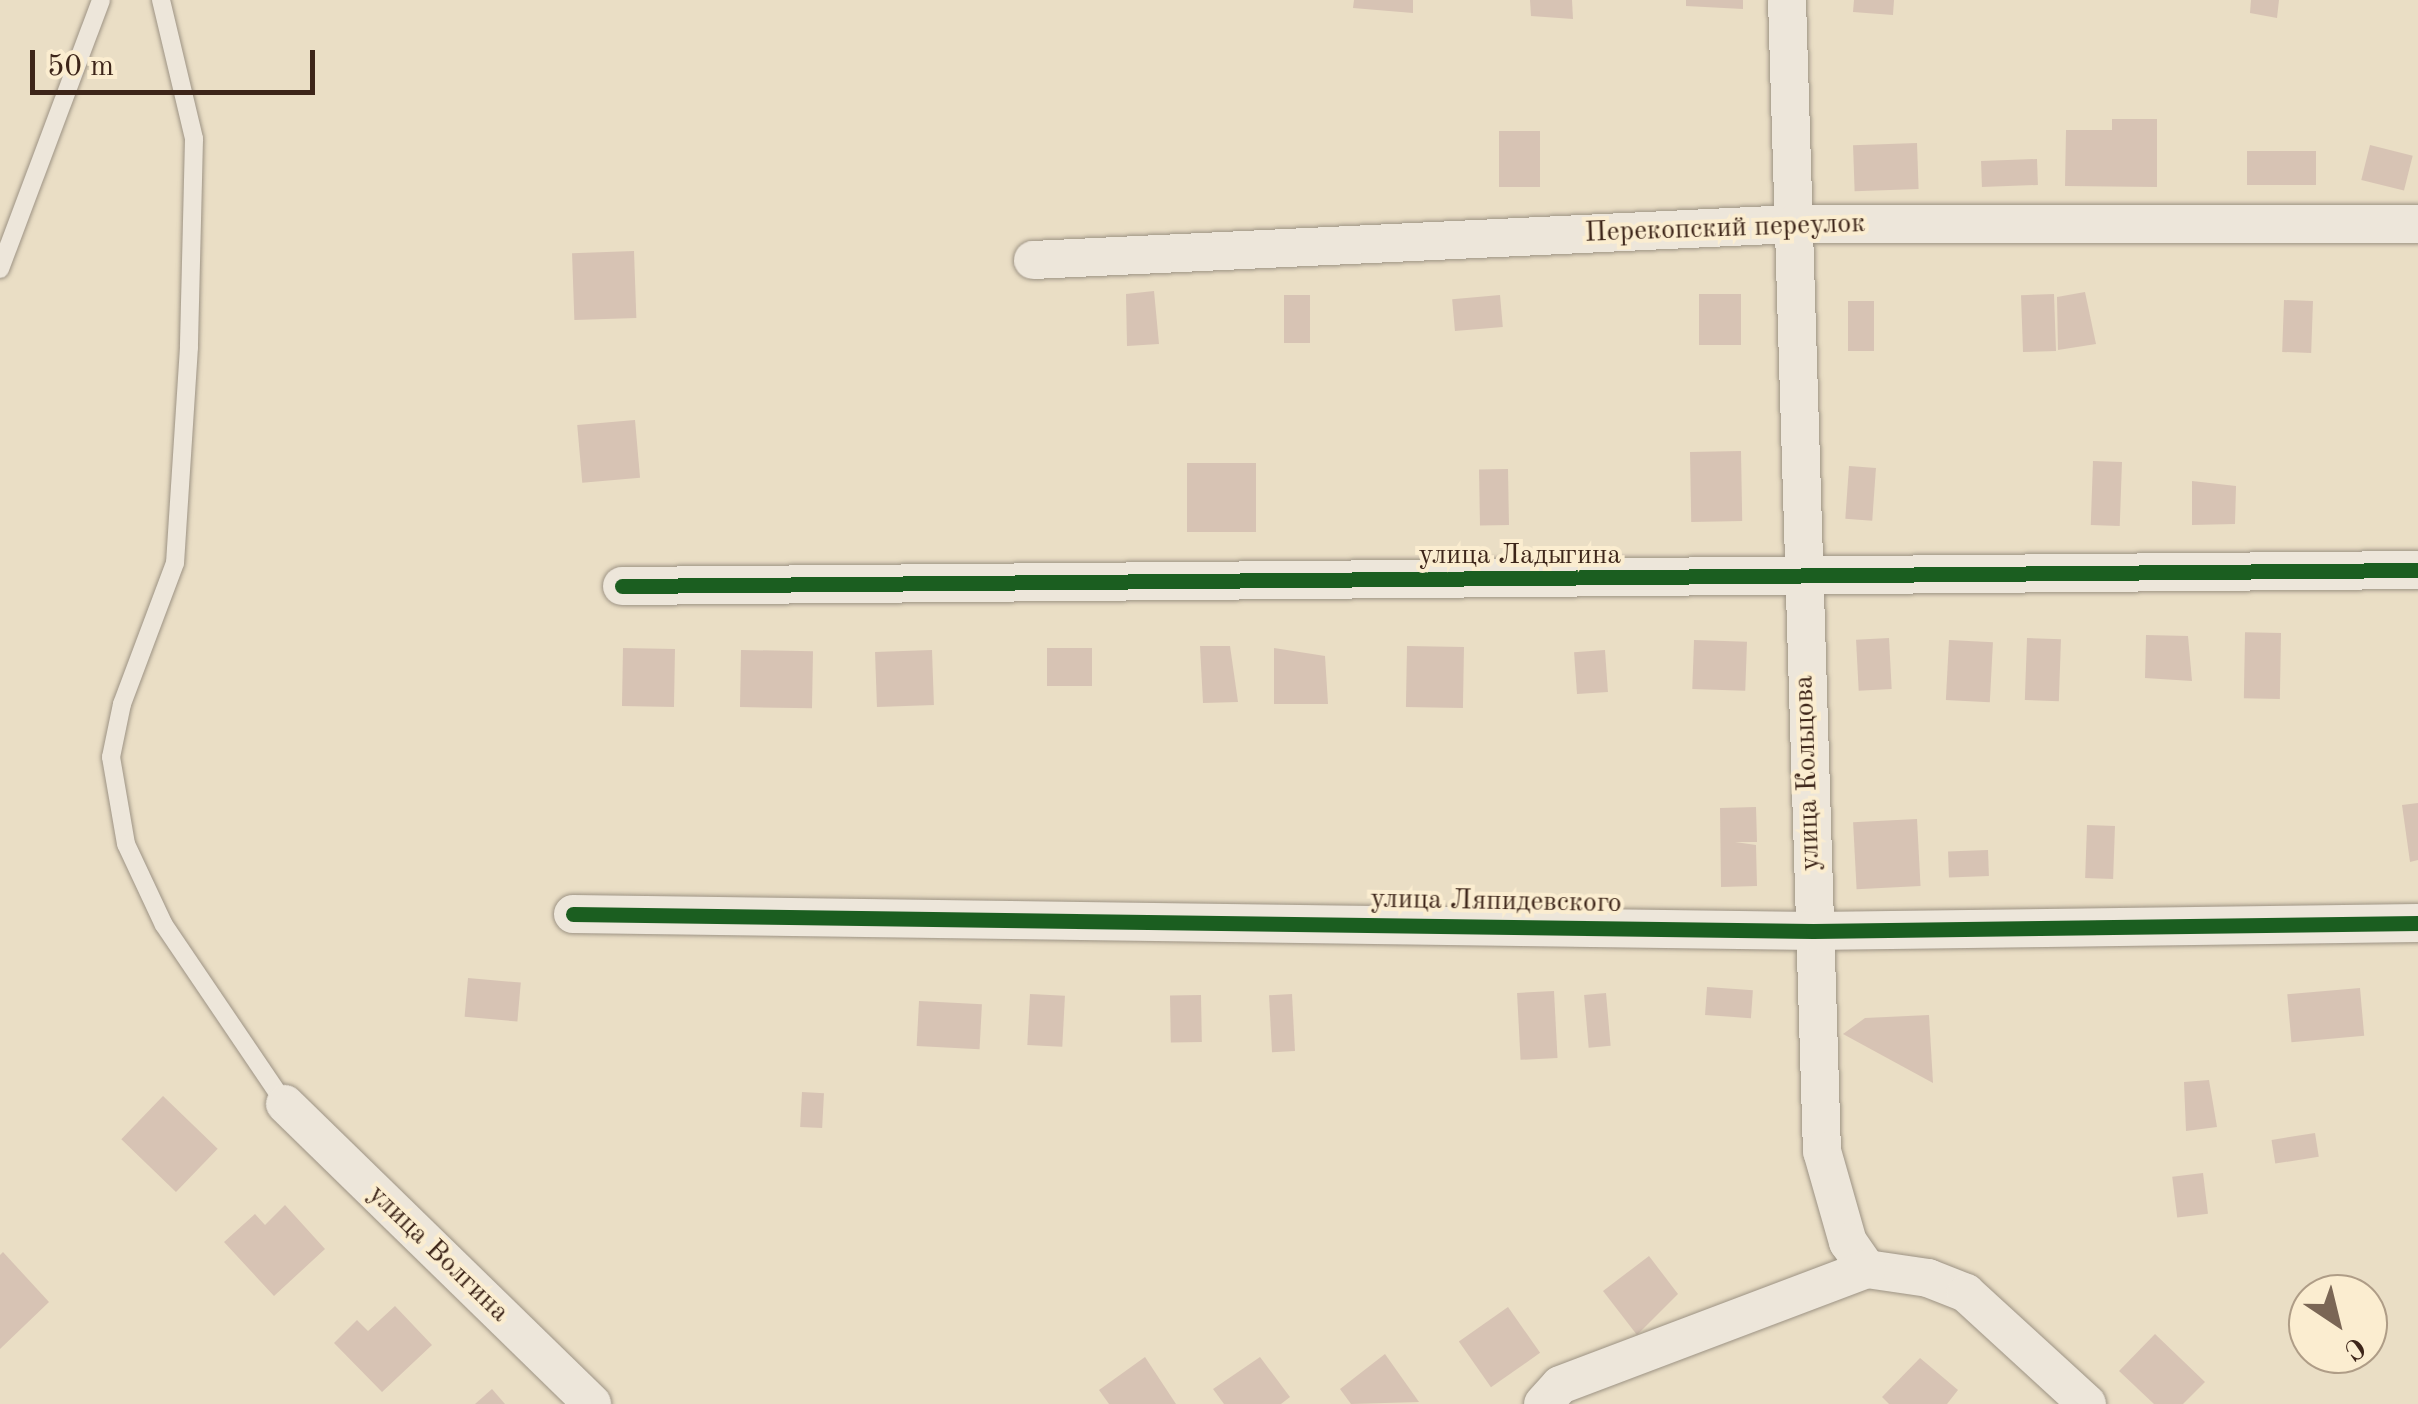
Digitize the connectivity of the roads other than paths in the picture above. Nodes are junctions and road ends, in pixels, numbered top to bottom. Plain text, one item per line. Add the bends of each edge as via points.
1 (101, 0) edge
2 (160, 0) edge
3 (1786, 0) edge
4 (1794, 224) junction
5 (2418, 224) edge
6 (1033, 260) dead end
7 (0, 268) edge
8 (2418, 570) edge
9 (1803, 579) junction
10 (622, 586) dead end
11 (573, 914) dead end
12 (2418, 923) edge
13 (1812, 931) junction
14 (285, 1104) joint
15 (1867, 1269) junction
16 (592, 1404) edge
17 (1543, 1404) edge
18 (2087, 1404) edge

1 - 7 lane
2 - 14 lane via 194,139 175,563 122,704 111,757 126,844 164,925
3 - 4 street, улица Кольцова
4 - 5 street, Перекопский переулок
4 - 6 street, Перекопский переулок
4 - 9 street, улица Кольцова
8 - 9 street, улица Ладыгина
9 - 10 street, улица Ладыгина
9 - 13 street, улица Кольцова
11 - 13 street, улица Ляпидевского
12 - 13 street, улица Ляпидевского
13 - 15 street, улица Кольцова via 1822,1151 1834,1203
14 - 16 street, улица Волгина
15 - 17 street via 1560,1385
15 - 18 street via 1928,1278 1966,1292

